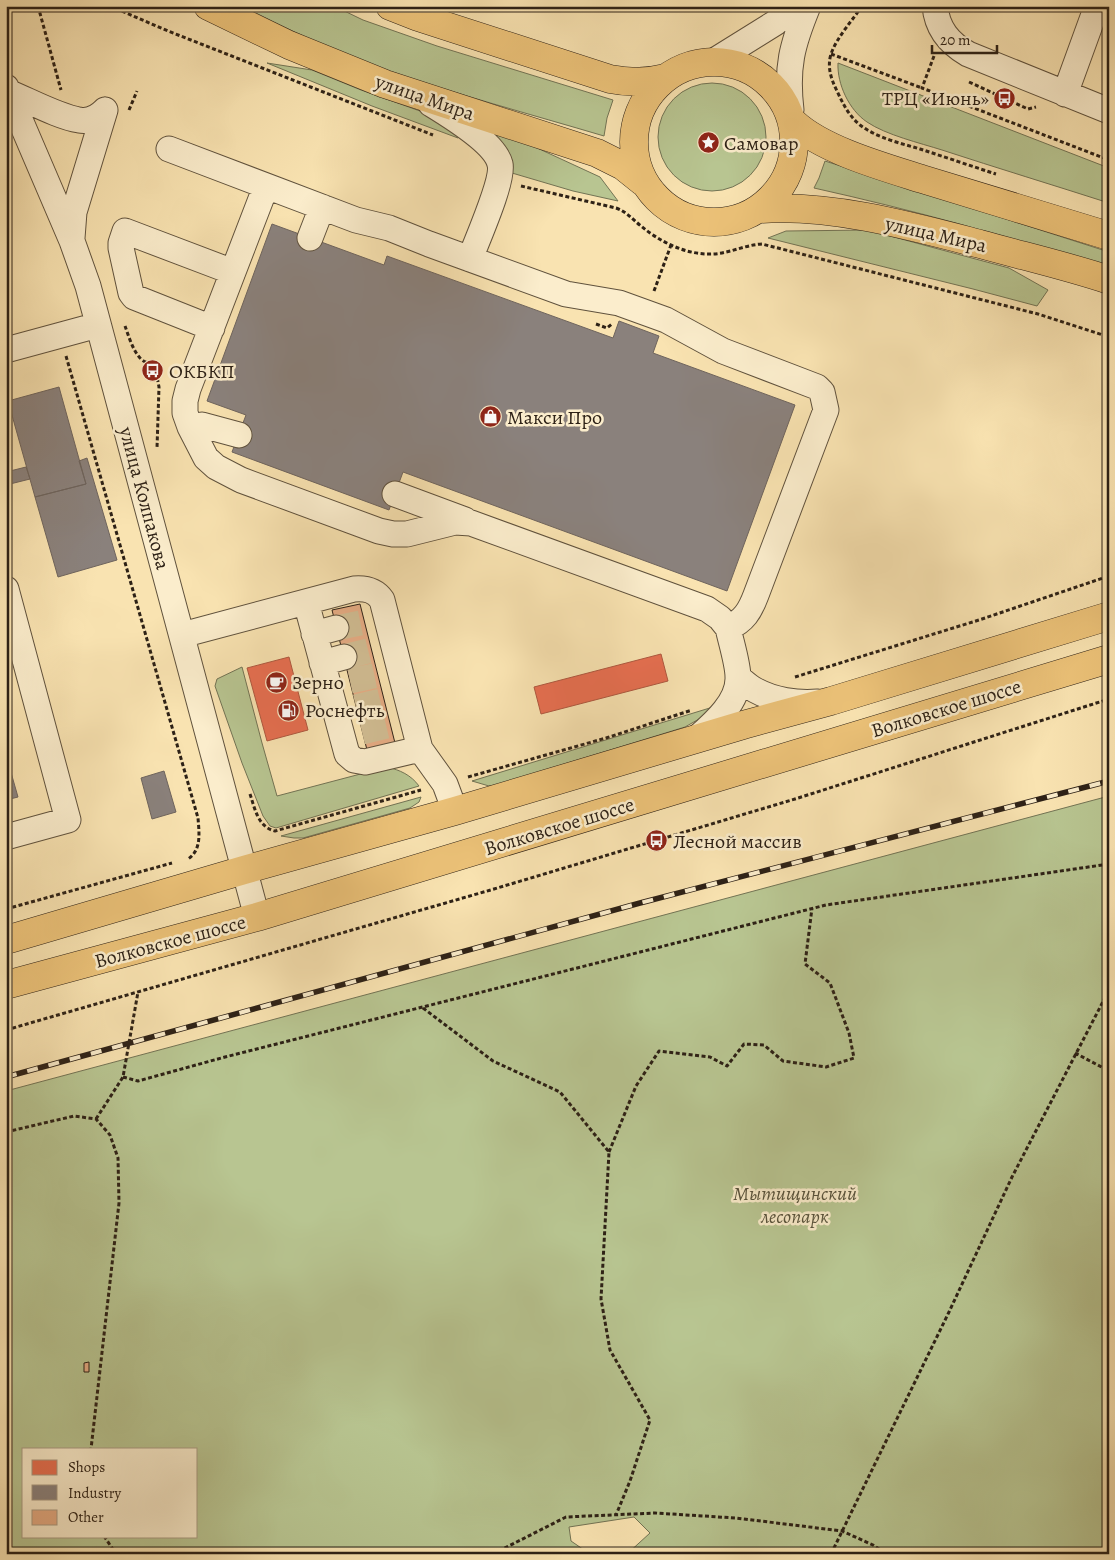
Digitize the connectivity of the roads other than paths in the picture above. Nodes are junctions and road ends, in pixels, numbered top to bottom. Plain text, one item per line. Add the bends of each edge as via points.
1 (208, 6) edge
2 (390, 6) edge
3 (794, 6) edge
4 (808, 6) edge
5 (935, 6) edge
6 (1097, 6) edge
7 (714, 61) junction
8 (666, 78) junction
9 (7, 90) edge
10 (1065, 94) junction
11 (413, 95) junction
12 (1109, 111) edge
13 (792, 116) junction
14 (170, 149) dead end
15 (643, 182) junction
16 (266, 186) junction
17 (322, 207) junction
18 (760, 209) junction
19 (1109, 236) edge
20 (310, 238) dead end
21 (72, 241) junction
22 (470, 259) junction
23 (234, 272) junction
24 (1109, 280) edge
25 (98, 325) junction
26 (212, 328) junction
27 (6, 350) edge
28 (190, 427) junction
29 (239, 435) dead end
30 (395, 494) dead end
31 (471, 522) junction
32 (6, 589) edge
33 (306, 602) junction
34 (1109, 616) edge
35 (728, 628) junction
36 (182, 635) junction
37 (1109, 659) edge
38 (739, 678) junction
39 (831, 701) junction
40 (696, 739) junction
41 (420, 749) junction
42 (455, 811) junction
43 (6, 837) edge
44 (244, 870) junction
45 (257, 917) junction
46 (6, 940) edge
47 (6, 985) edge

1 - 11 main road, улица Мира via 288,45
2 - 8 main road via 610,79 627,83
3 - 7 street via 775,23
4 - 13 street via 791,54 788,73
5 - 10 street via 941,28 956,47
6 - 10 street
7 - 8 main road via 684,67
7 - 13 main road via 729,62 764,79
8 - 15 main road via 644,106 637,131 636,147
9 - 21 street, улица Колпакова
9 - 21 street via 80,120 94,118 104,110 74,212
10 - 12 street
11 - 15 main road, улица Мира via 597,153 623,166
11 - 22 street via 450,116 493,150 500,161 498,184
13 - 18 main road via 794,146 788,170
13 - 19 main road via 803,131 826,144 888,168
14 - 16 street
15 - 18 main road via 657,202 672,213 695,222 727,224
16 - 17 street
16 - 23 street
17 - 20 street
17 - 22 street
18 - 24 main road, улица Мира via 808,208 895,224
21 - 25 street, улица Колпакова
22 - 35 street via 566,294 610,300 646,312 678,325 723,351 817,387 822,392 826,410 753,602 745,618
23 - 26 street
23 - 26 street via 125,231 122,238 121,248 134,297
25 - 27 street
25 - 36 street, улица Колпакова
26 - 28 street via 185,401
28 - 29 street via 202,425
28 - 31 street via 206,458 228,474 379,531 407,534 455,522
30 - 31 street
31 - 35 street via 707,610
32 - 43 street via 68,820
33 - 36 street
33 - 41 street via 325,631 352,735 347,754 364,762
33 - 41 street via 354,589 365,588 379,595 382,600 376,619 395,697 402,722
34 - 39 main road, Волковское шоссе
35 - 38 street
36 - 44 street, улица Колпакова
37 - 45 main road, Волковское шоссе
38 - 39 street via 773,698 811,703
38 - 40 street via 734,696 720,717
39 - 40 main road, Волковское шоссе
40 - 42 main road, Волковское шоссе
41 - 42 street via 445,784
42 - 44 main road, Волковское шоссе
44 - 45 street, улица Колпакова
44 - 46 main road, Волковское шоссе
45 - 47 main road, Волковское шоссе

